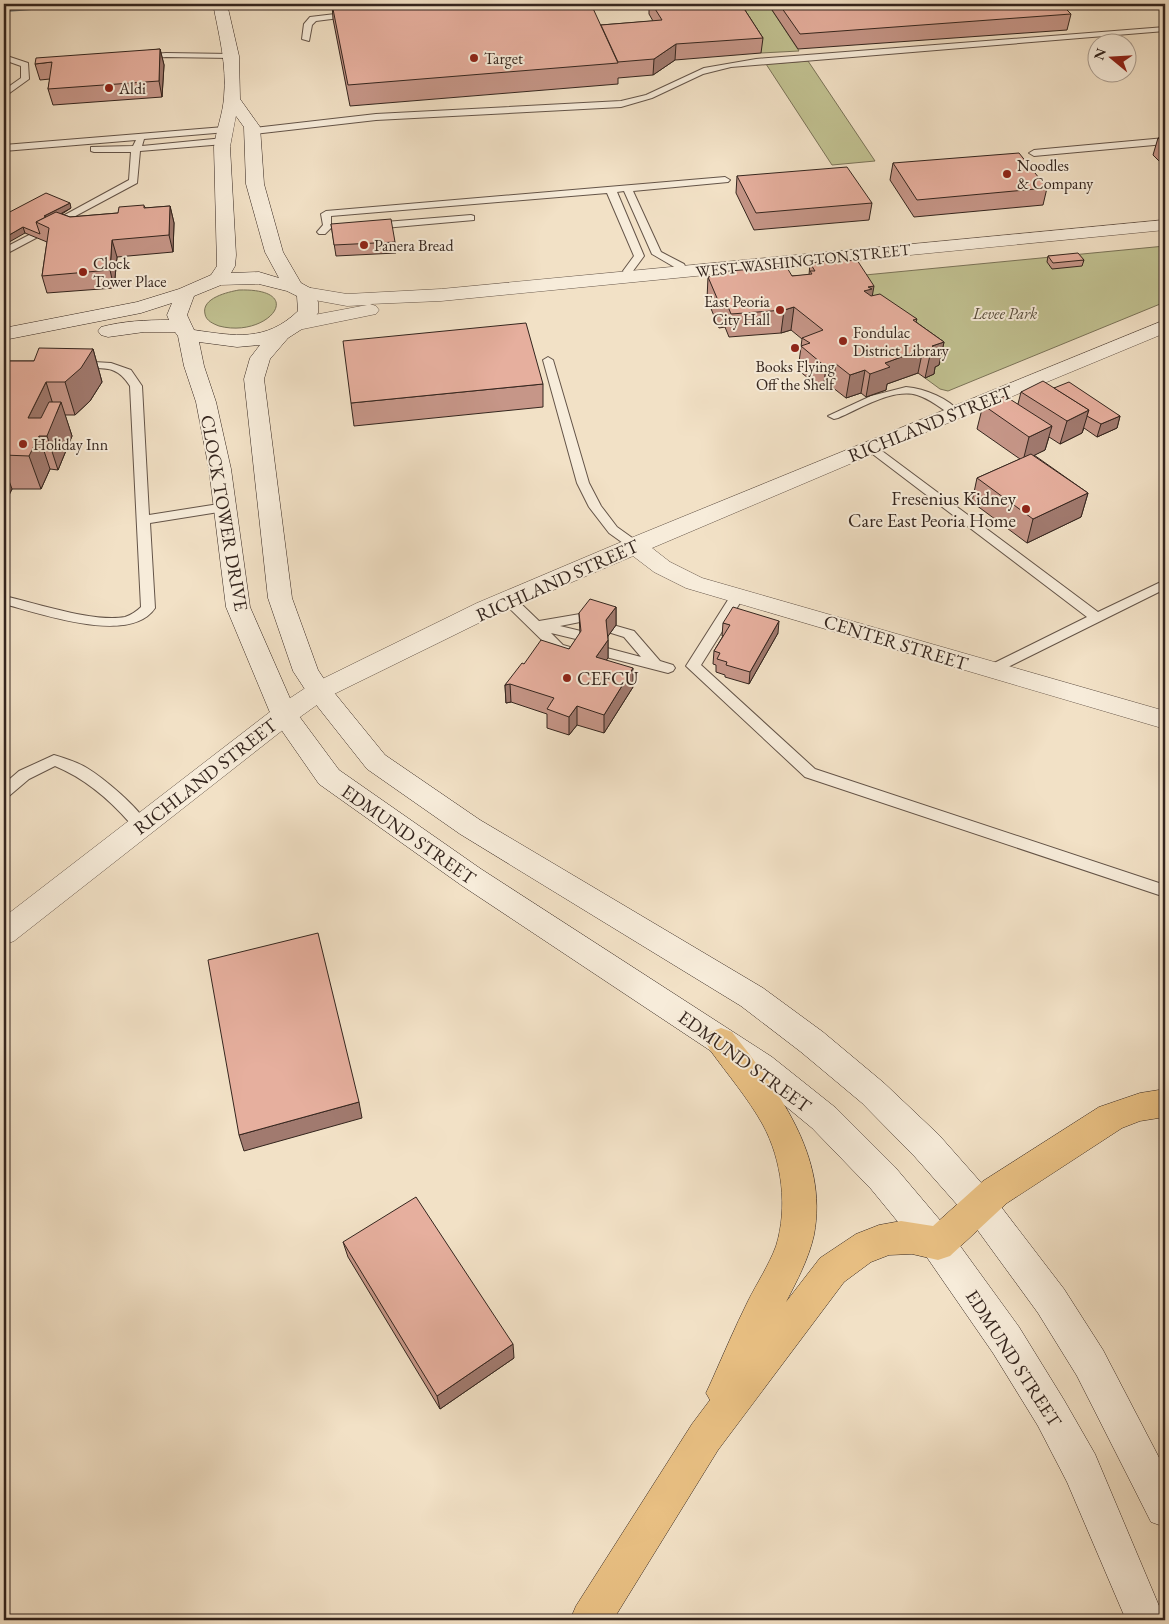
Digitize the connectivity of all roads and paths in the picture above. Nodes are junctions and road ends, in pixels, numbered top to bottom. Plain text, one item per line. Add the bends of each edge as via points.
1 (221, 6) edge
2 (366, 13) edge
3 (1165, 29) edge
4 (306, 39) dead end
5 (231, 56) junction
6 (4, 57) edge
7 (134, 57) edge
8 (4, 94) edge
9 (232, 99) junction
10 (253, 130) junction
11 (224, 135) junction
12 (141, 137) junction
13 (1165, 141) edge
14 (83, 146) junction
15 (4, 148) edge
16 (136, 150) junction
17 (1034, 153) dead end
18 (725, 180) dead end
19 (627, 188) junction
20 (611, 190) junction
21 (471, 218) dead end
22 (53, 225) edge
23 (1165, 225) edge
24 (328, 228) dead end
25 (359, 228) edge
26 (33, 236) edge
27 (273, 250) junction
28 (4, 252) edge
29 (683, 272) junction
30 (631, 278) junction
31 (218, 279) junction
32 (300, 290) junction
33 (186, 293) junction
34 (441, 295) junction
35 (298, 324) junction
36 (1165, 326) edge
37 (184, 331) junction
38 (4, 334) edge
39 (279, 336) junction
40 (4, 352) edge
41 (548, 360) dead end
42 (67, 364) edge
43 (956, 413) junction
44 (834, 416) dead end
45 (870, 447) junction
46 (225, 507) junction
47 (143, 520) junction
48 (634, 545) junction
49 (1165, 584) edge
50 (738, 595) junction
51 (4, 600) edge
52 (509, 600) junction
53 (1096, 618) junction
54 (537, 626) junction
55 (654, 663) junction
56 (668, 668) dead end
57 (990, 670) junction
58 (629, 673) edge
59 (319, 691) junction
60 (284, 715) junction
61 (1165, 720) edge
62 (4, 792) edge
63 (141, 826) junction
64 (1165, 891) edge
65 (4, 933) edge
66 (722, 1041) junction
67 (1165, 1103) edge
68 (980, 1206) junction
69 (938, 1244) junction
70 (705, 1437) junction
71 (1165, 1508) edge
72 (590, 1620) edge
73 (1146, 1620) edge

1 - 5 main road
2 - 4 lane via 313,19 308,24
3 - 10 lane via 716,66 634,103 443,112
5 - 7 lane
5 - 9 main road
6 - 8 lane via 25,65 25,79
9 - 10 main road
9 - 11 main road
10 - 27 main road via 255,184
11 - 12 lane
11 - 16 lane
11 - 27 main road via 237,144 243,196 263,244
11 - 31 main road via 227,255 226,266
12 - 14 lane
12 - 16 lane
13 - 17 lane
14 - 15 lane
14 - 16 lane
16 - 22 lane via 134,181
18 - 19 lane
19 - 20 lane
19 - 29 lane via 657,254 680,266
20 - 24 lane via 326,214
20 - 30 lane via 639,256 628,271
21 - 25 lane
23 - 29 main road, WEST WASHINGTON STREET
26 - 28 lane
27 - 32 main road
29 - 30 main road, WEST WASHINGTON STREET
30 - 34 main road, WEST WASHINGTON STREET
31 - 32 main road, WEST WASHINGTON STREET via 259,278
31 - 33 main road
32 - 34 main road, WEST WASHINGTON STREET via 347,300
32 - 35 main road via 308,302 308,313
33 - 37 main road, CLOCK TOWER DRIVE via 177,315
33 - 38 main road via 141,307
34 - 35 main road, WEST WASHINGTON STREET
35 - 39 main road
36 - 43 main road, RICHLAND STREET
37 - 39 main road via 240,342
37 - 40 main road via 144,326
37 - 46 main road, CLOCK TOWER DRIVE via 206,402
39 - 59 main road via 260,358 254,379 280,598 306,671
41 - 48 lane via 583,483 595,507 613,530
42 - 47 lane via 111,366 127,372 136,386
43 - 44 lane via 930,396 906,390 893,392
43 - 45 main road, RICHLAND STREET
45 - 48 main road, RICHLAND STREET
45 - 53 lane
46 - 47 lane
46 - 60 main road, CLOCK TOWER DRIVE via 238,607
47 - 51 lane via 148,608 138,617 123,622 102,621
48 - 50 main road, CENTER STREET via 662,567 686,579
48 - 52 main road, RICHLAND STREET
49 - 53 lane
50 - 57 main road, CENTER STREET
50 - 64 lane via 693,666 810,773
52 - 54 lane
52 - 59 main road, RICHLAND STREET
53 - 57 lane
54 - 54 lane via 551,654 581,640
55 - 55 lane via 620,667 608,645 627,650
55 - 56 lane
55 - 58 lane
57 - 61 main road, CENTER STREET
59 - 60 main road, RICHLAND STREET
59 - 68 main road via 376,762 470,827 717,974 812,1042 873,1093 927,1146
60 - 63 main road, RICHLAND STREET
60 - 66 main road, EDMUND STREET via 329,777 471,877
62 - 63 lane via 24,775 54,760 81,771 122,804
63 - 65 main road, RICHLAND STREET
66 - 69 main road, EDMUND STREET via 761,1067 824,1118 883,1178
66 - 70 main road via 779,1124 790,1149 799,1207 798,1227 787,1260
67 - 68 main road via 1111,1117 1000,1189
68 - 69 main road
68 - 71 main road via 1051,1301 1090,1363
69 - 70 main road via 902,1237 851,1254 832,1270
69 - 73 main road, EDMUND STREET via 1006,1340 1051,1412 1081,1468
70 - 72 main road

